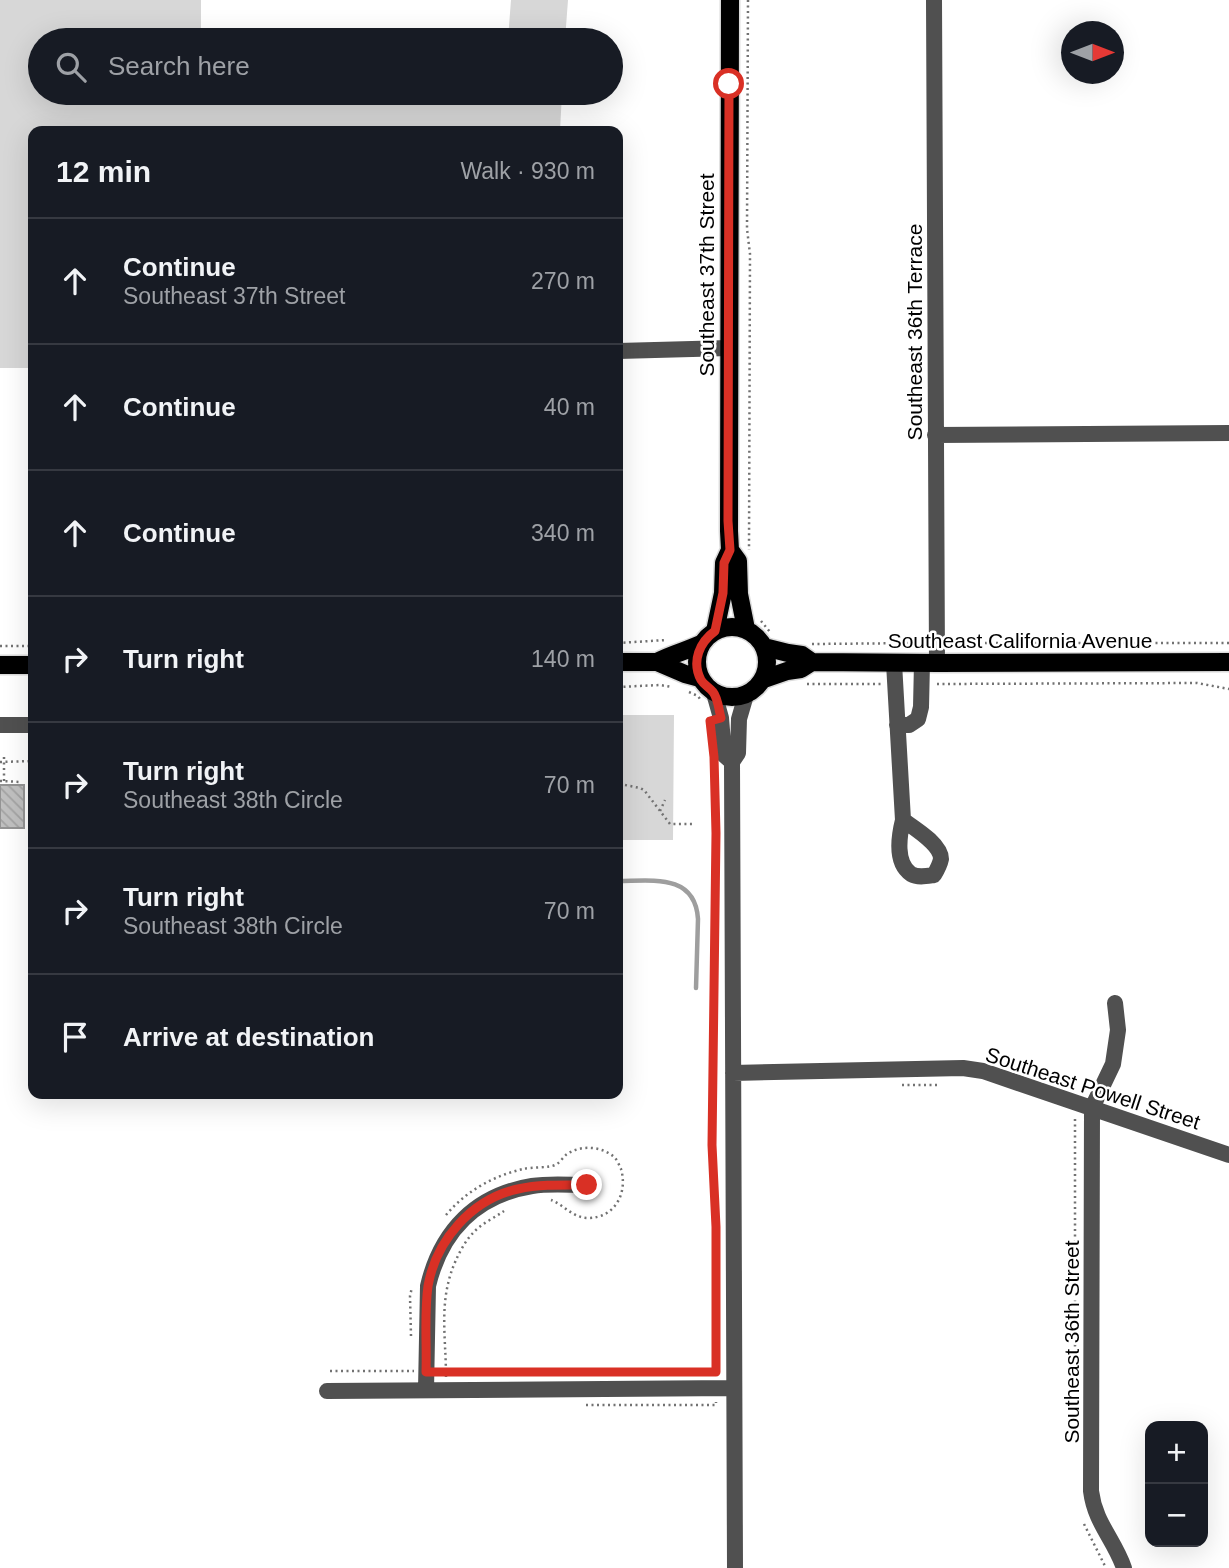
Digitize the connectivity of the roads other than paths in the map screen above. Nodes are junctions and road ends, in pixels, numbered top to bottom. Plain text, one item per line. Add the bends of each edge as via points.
1 (730, 0) edge
2 (934, 0) edge
3 (729, 348) junction
4 (623, 351) edge
5 (1229, 433) edge
6 (936, 435) junction
7 (730, 550) junction
8 (752, 623) junction
9 (715, 631) junction
10 (768, 640) junction
11 (701, 644) junction
12 (623, 662) edge
13 (657, 662) junction
14 (812, 662) junction
15 (1229, 662) edge
16 (894, 663) junction
17 (929, 663) junction
18 (0, 665) edge
19 (28, 665) edge
20 (700, 678) junction
21 (764, 679) junction
22 (746, 695) junction
23 (708, 697) junction
24 (0, 725) edge
25 (28, 725) edge
26 (897, 725) junction
27 (732, 762) junction
28 (902, 820) dead end
29 (1115, 1003) dead end
30 (733, 1079) junction
31 (1092, 1108) junction
32 (1229, 1155) edge
33 (587, 1185) dead end
34 (734, 1388) junction
35 (419, 1390) junction
36 (327, 1391) dead end
37 (735, 1568) edge
38 (1124, 1568) edge

1 - 3 main road, Southeast 37th Street
2 - 6 street, Southeast 36th Terrace
3 - 4 street
3 - 7 main road, Southeast 37th Street
5 - 6 street
6 - 17 street, Southeast 36th Terrace via 937,643
7 - 8 main road, Southeast 37th Street via 738,561 739,594
7 - 9 main road, Southeast 37th Street via 724,563
8 - 9 main road
8 - 10 main road via 753,634
9 - 11 main road
10 - 14 main road, Southeast California Avenue
10 - 21 main road
11 - 13 main road
11 - 20 main road via 697,655
12 - 13 main road
13 - 20 main road
14 - 16 main road, Southeast California Avenue
14 - 21 main road, Southeast California Avenue via 801,670
15 - 17 main road, Southeast California Avenue
16 - 17 main road, Southeast California Avenue
16 - 26 street
17 - 26 street, Southeast 36th Terrace via 918,719
18 - 19 main road
20 - 23 main road
21 - 22 main road
22 - 23 main road
22 - 27 street via 739,719 738,753
23 - 27 street via 721,718 724,755
24 - 25 street
26 - 28 street
27 - 30 street
29 - 31 street via 1118,1030 1113,1064
30 - 31 street, Southeast Powell Street via 963,1068 995,1074
30 - 34 street
31 - 32 street, Southeast Powell Street
31 - 38 street, Southeast 36th Street via 1091,1491 1096,1516
33 - 35 street via 514,1190 492,1198 452,1231 428,1286
34 - 35 street via 716,1380
34 - 37 street
35 - 36 street

